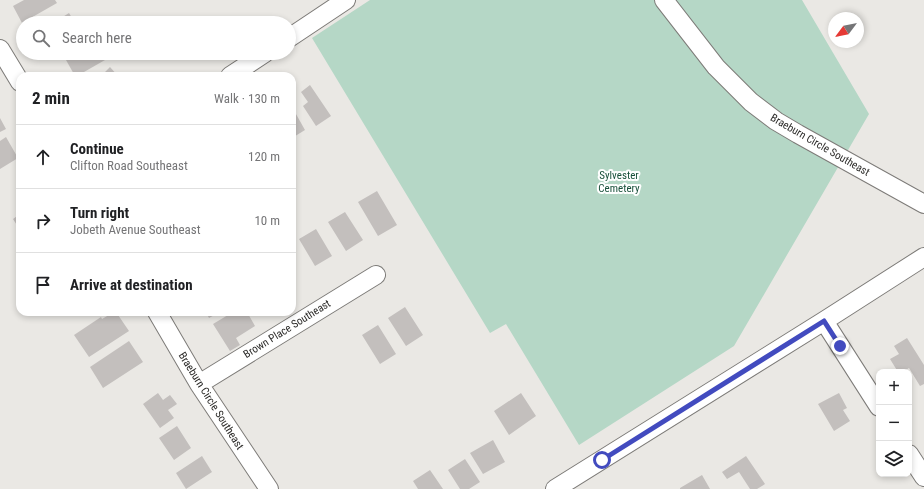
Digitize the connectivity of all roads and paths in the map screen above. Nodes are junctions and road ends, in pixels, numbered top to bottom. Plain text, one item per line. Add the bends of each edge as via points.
1 (346, 0) edge
2 (664, 0) edge
3 (296, 33) edge
4 (0, 49) edge
5 (254, 60) edge
6 (236, 72) edge
7 (16, 75) edge
8 (924, 204) edge
9 (924, 257) edge
10 (376, 275) dead end
11 (159, 316) edge
12 (824, 321) junction
13 (199, 384) junction
14 (878, 405) edge
15 (912, 459) edge
16 (924, 477) edge
17 (268, 488) edge
18 (557, 488) edge

1 - 3 street
2 - 8 street, Braeburn Circle Southeast via 716,67 751,102 798,134
4 - 7 street
5 - 6 street
9 - 12 street
10 - 13 street, Brown Place Southeast
11 - 13 street, Braeburn Circle Southeast
12 - 14 street
12 - 18 street
13 - 17 street, Braeburn Circle Southeast
15 - 16 street

